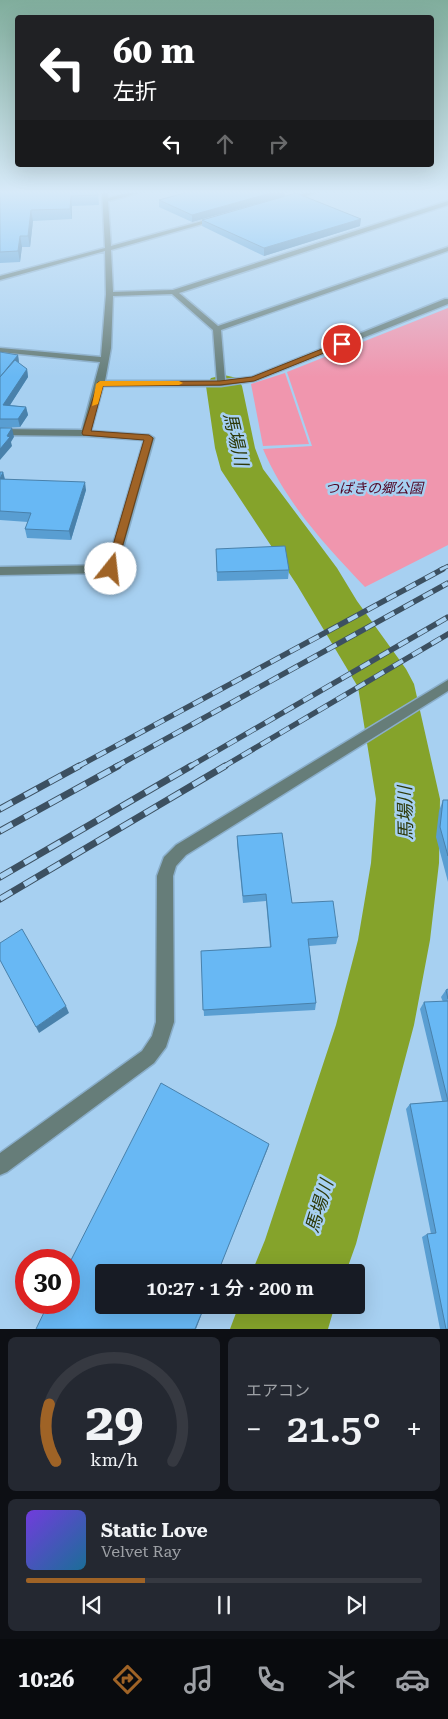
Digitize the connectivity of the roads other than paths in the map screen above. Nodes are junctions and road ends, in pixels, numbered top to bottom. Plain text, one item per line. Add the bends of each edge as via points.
1 (89, 253) edge
2 (107, 253) edge
3 (294, 253) edge
4 (436, 253) edge
5 (0, 278) edge
6 (174, 292) junction
7 (110, 294) junction
8 (448, 301) edge
9 (217, 329) junction
10 (0, 350) edge
11 (104, 360) junction
12 (220, 383) junction
13 (100, 384) junction
14 (0, 432) edge
15 (86, 433) junction
16 (0, 570) edge
17 (448, 685) edge
18 (0, 1165) edge

1 - 5 street
2 - 7 street
3 - 6 street
4 - 9 street
6 - 7 street
6 - 9 street
7 - 11 street
8 - 12 street via 254,379
9 - 12 street
10 - 11 street
11 - 13 street
12 - 13 street
13 - 15 street
14 - 15 street
15 - 16 street via 149,438 111,569
17 - 18 street via 181,850 169,862 165,876 164,1022 160,1041 148,1057

